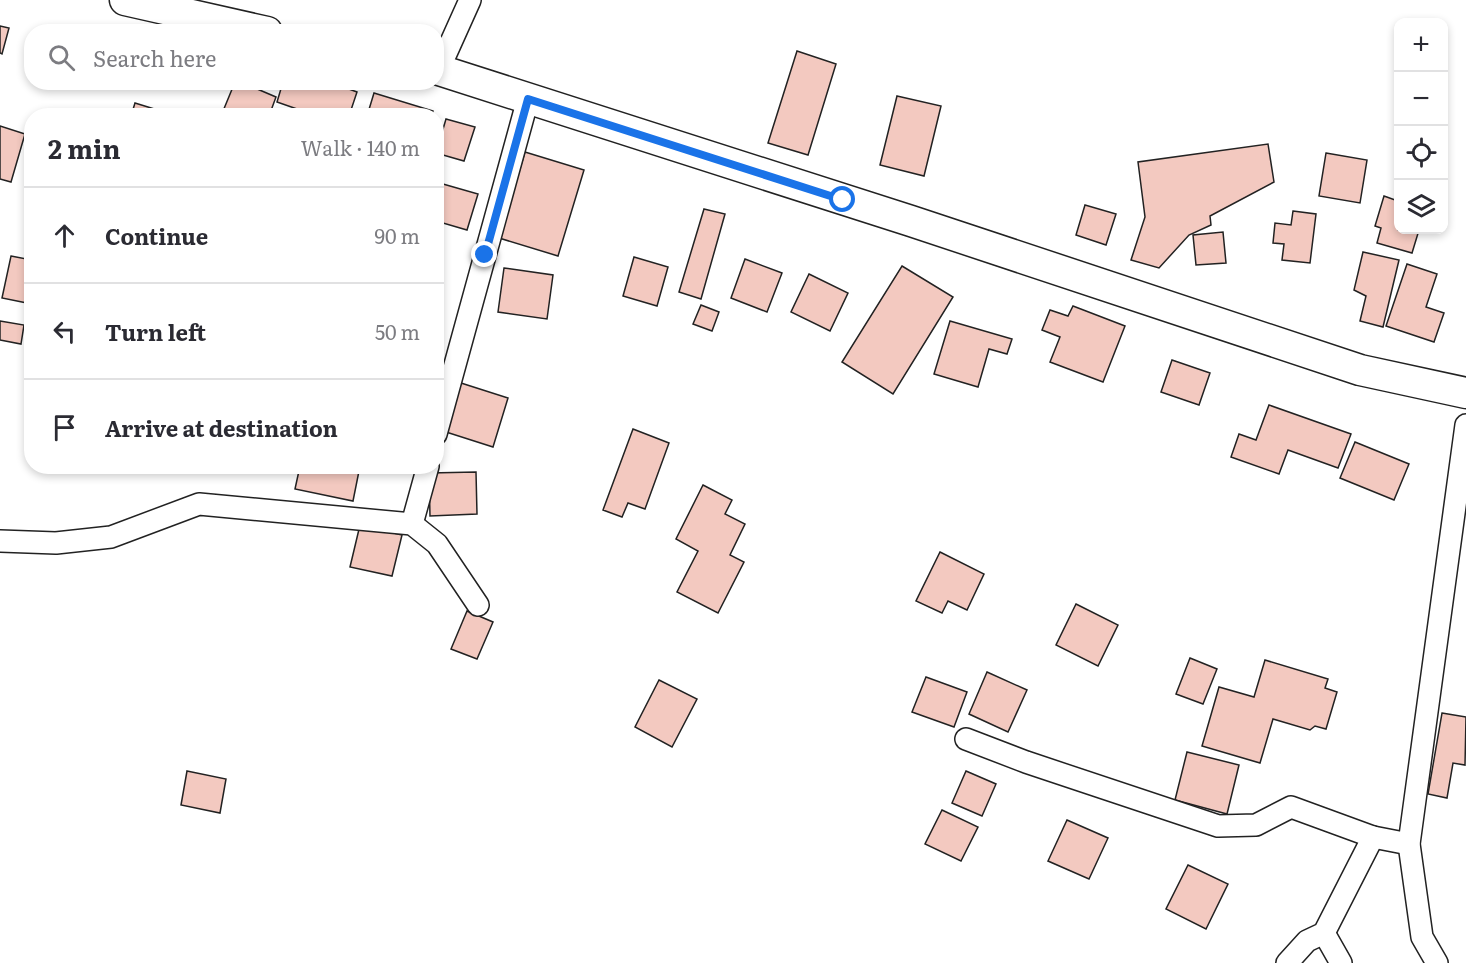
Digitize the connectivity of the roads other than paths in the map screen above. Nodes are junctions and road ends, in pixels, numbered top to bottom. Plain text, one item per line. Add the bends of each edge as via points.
1 (125, 0) edge
2 (470, 0) edge
3 (232, 24) edge
4 (444, 56) edge
5 (444, 71) edge
6 (528, 99) junction
7 (1466, 393) edge
8 (444, 405) edge
9 (1466, 425) edge
10 (426, 474) edge
11 (412, 524) junction
12 (0, 541) edge
13 (478, 604) dead end
14 (966, 739) dead end
15 (1373, 837) junction
16 (1409, 844) junction
17 (1324, 933) junction
18 (1287, 963) edge
19 (1341, 963) edge
20 (1437, 963) edge

1 - 3 main road
2 - 4 street
5 - 6 main road
6 - 7 main road via 1360,370
6 - 8 street
9 - 16 street
10 - 11 street
11 - 12 street via 199,504 111,537 56,543
11 - 13 street via 437,544
14 - 15 street via 1218,826 1256,825 1291,807
15 - 16 street
15 - 17 street
16 - 20 street via 1422,937
17 - 18 street via 1307,941
17 - 19 street

